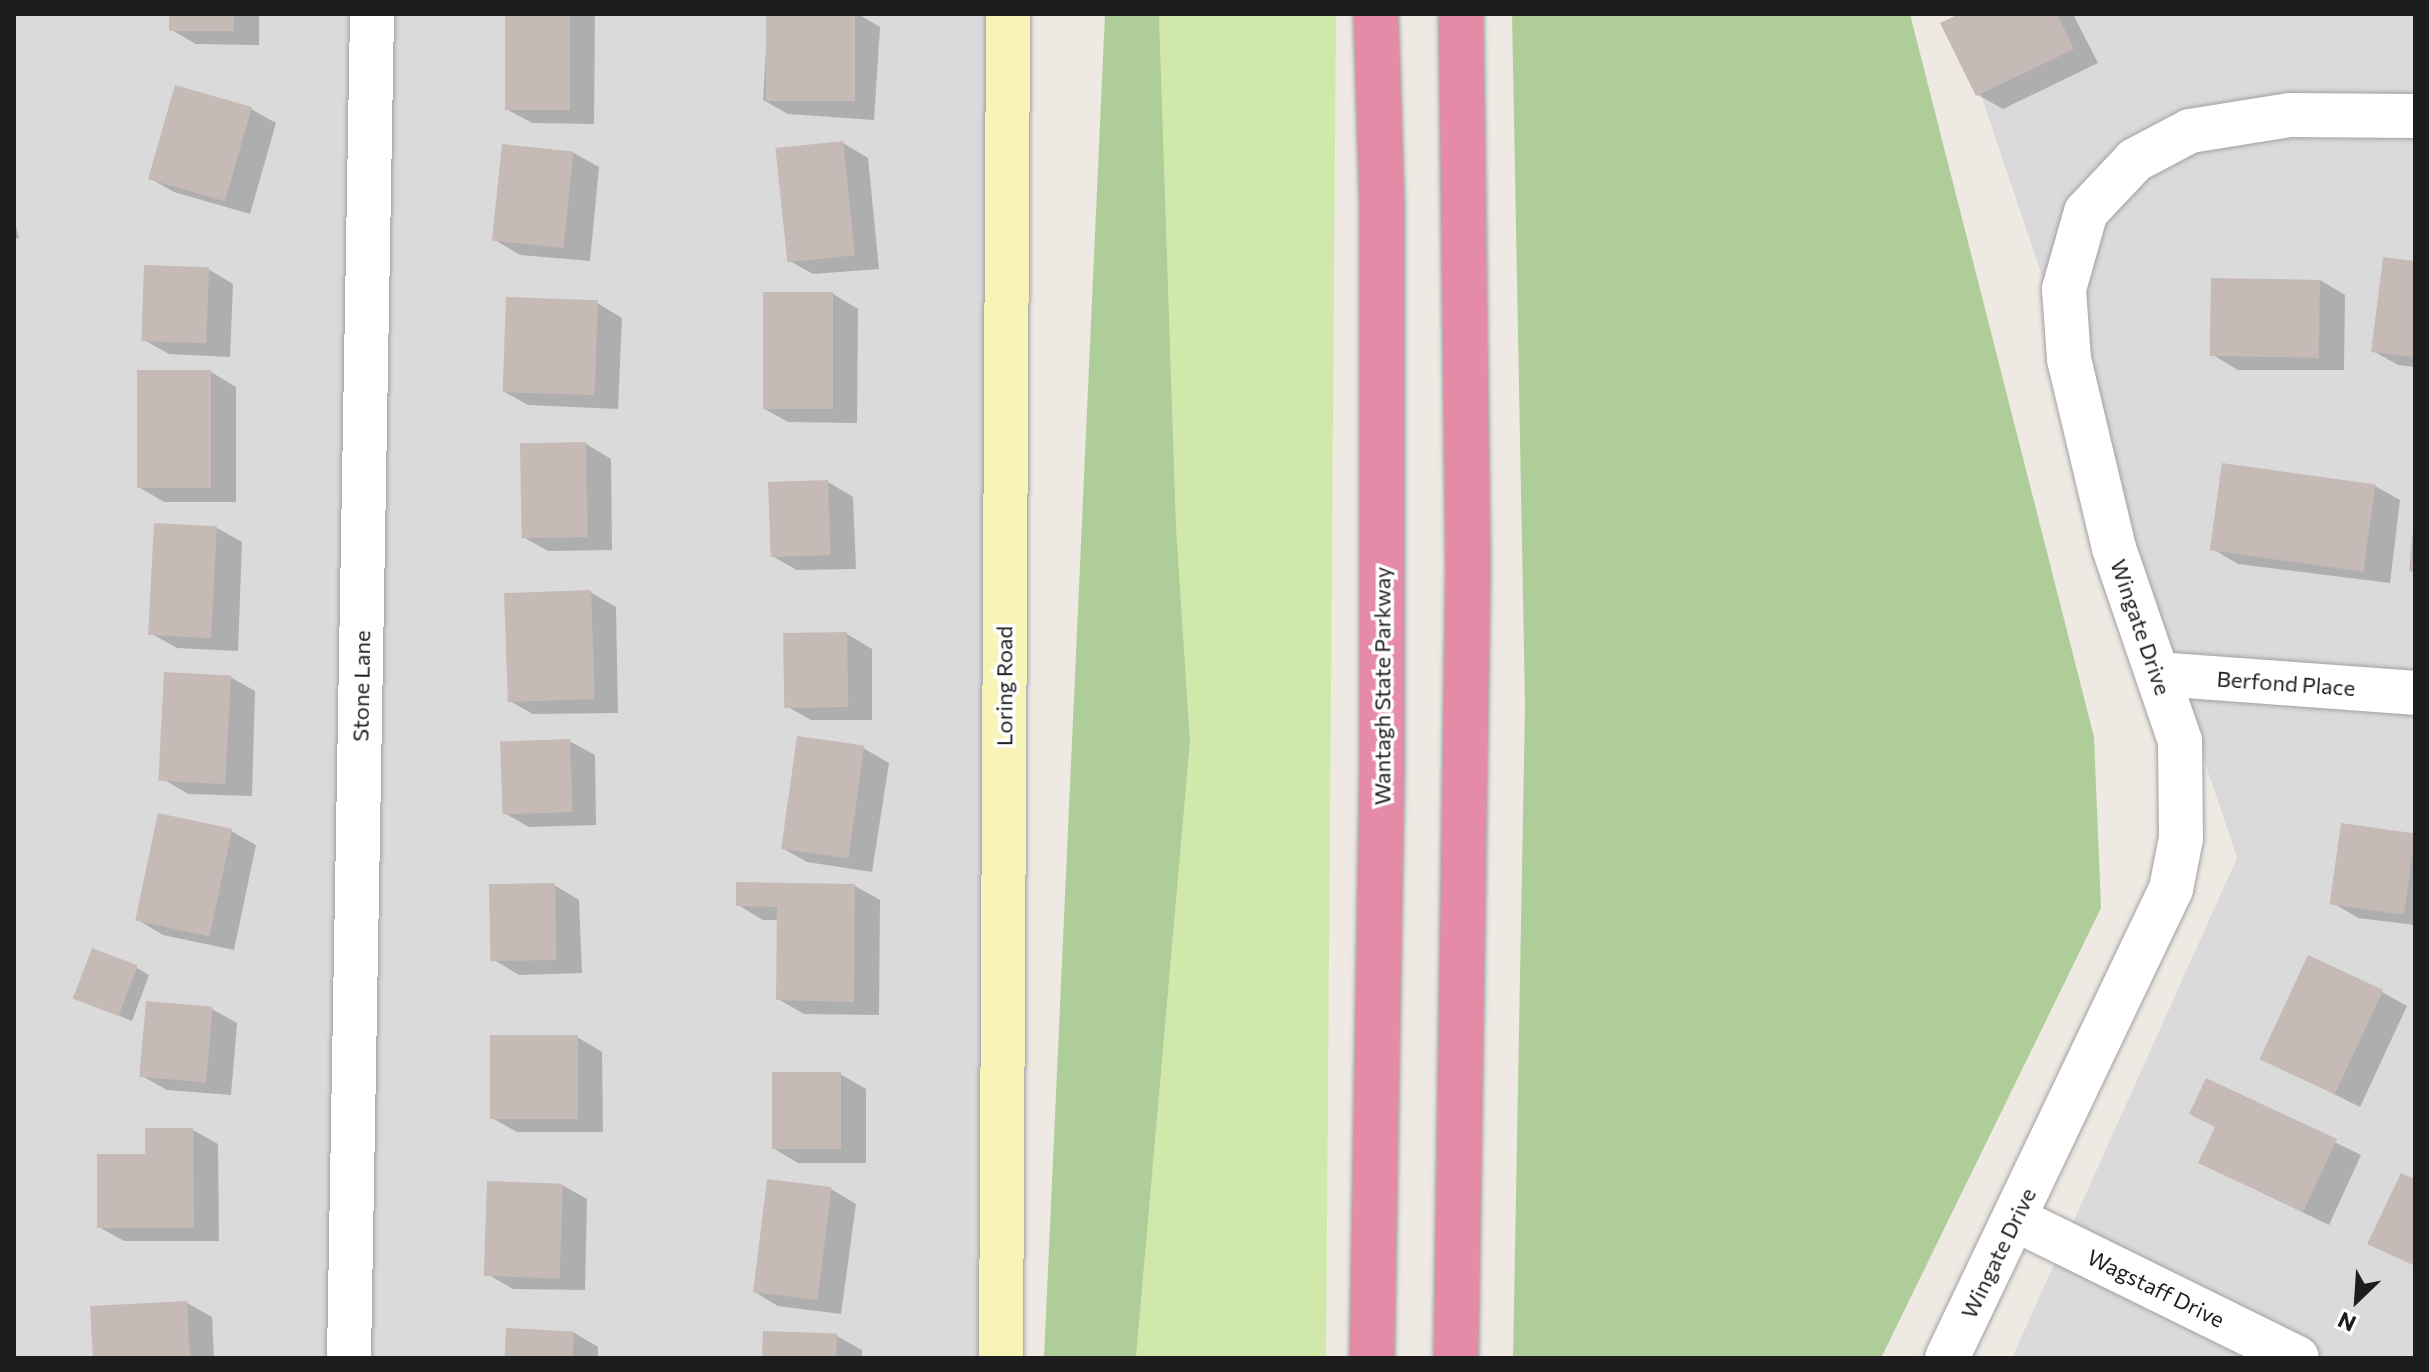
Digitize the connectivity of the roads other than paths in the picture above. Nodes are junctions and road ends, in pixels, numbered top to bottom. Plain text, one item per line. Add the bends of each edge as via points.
1 (372, 14) edge
2 (1008, 14) edge
3 (1376, 14) edge
4 (1461, 14) edge
5 (2415, 116) edge
6 (2158, 674) junction
7 (2415, 693) edge
8 (2015, 1219) junction
9 (349, 1358) edge
10 (1001, 1358) edge
11 (1372, 1358) edge
12 (1456, 1358) edge
13 (1947, 1358) edge
14 (2297, 1358) edge

1 - 9 street, Stone Lane
2 - 10 street, Loring Road
3 - 11 highway, Wantagh State Parkway via 1382,207 1382,769
4 - 12 highway via 1468,568
5 - 6 street, Wingate Drive via 2290,115 2190,131 2135,160 2086,212 2064,289 2069,359 2114,548
6 - 7 street, Berfond Place
6 - 8 street, Wingate Drive via 2180,741 2181,838 2171,889
8 - 13 street, Wingate Drive
8 - 14 street, Wagstaff Drive

